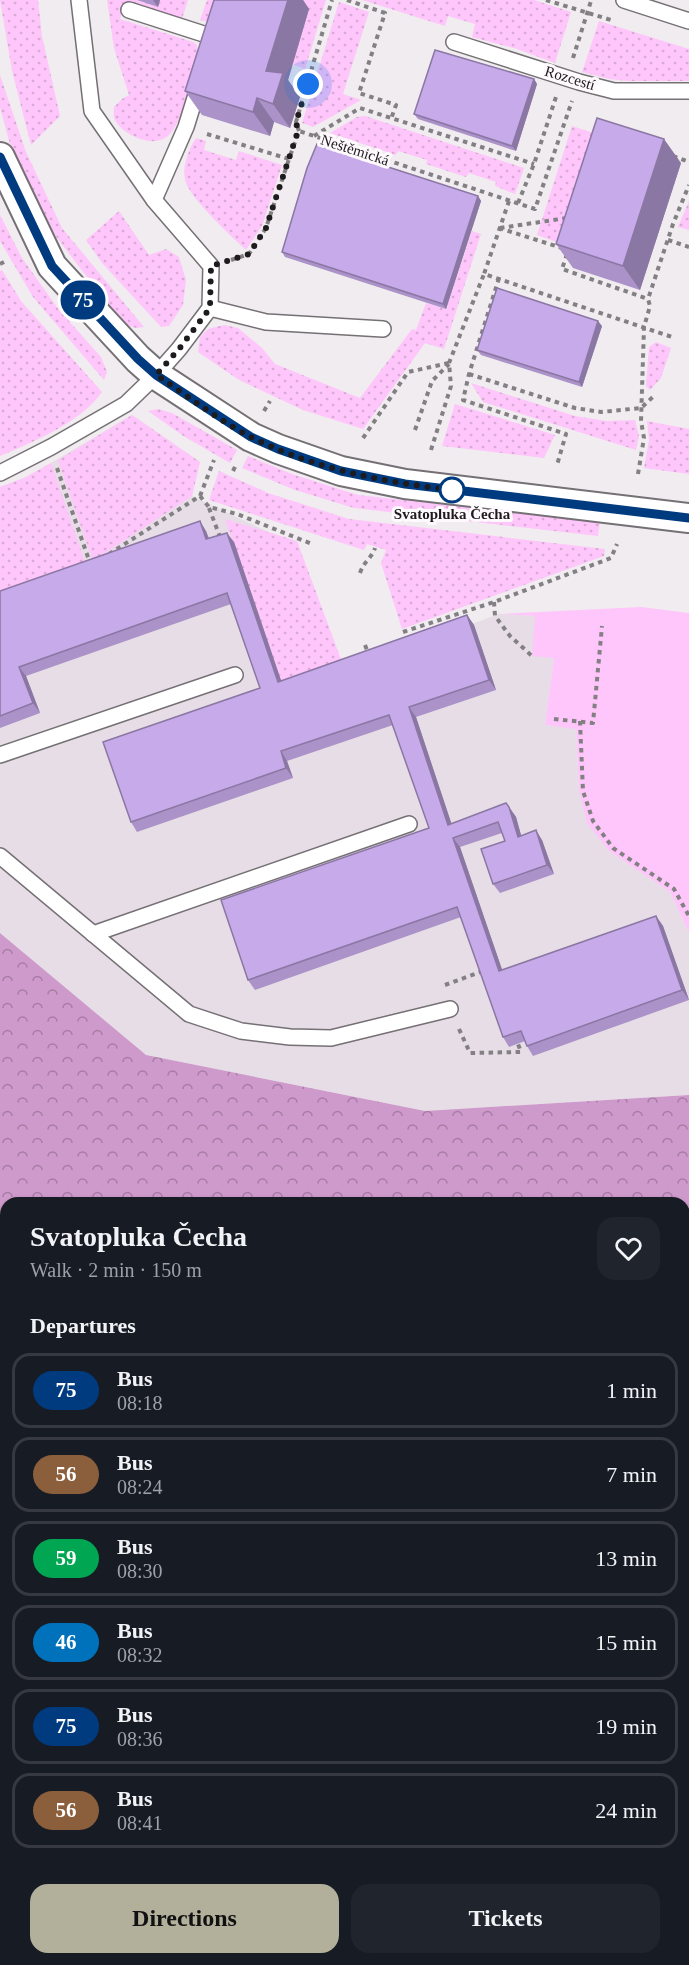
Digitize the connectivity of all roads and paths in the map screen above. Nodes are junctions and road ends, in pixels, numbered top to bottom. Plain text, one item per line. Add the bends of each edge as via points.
1 (79, 0) edge
2 (332, 0) edge
3 (347, 0) edge
4 (624, 0) edge
5 (591, 1) edge
6 (129, 10) dead end
7 (689, 21) edge
8 (454, 42) dead end
9 (570, 68) dead end
10 (579, 82) junction
11 (689, 91) edge
12 (557, 93) dead end
13 (391, 119) junction
14 (186, 127) junction
15 (298, 131) junction
16 (314, 136) junction
17 (668, 154) dead end
18 (0, 157) edge
19 (289, 159) junction
20 (689, 162) edge
21 (534, 164) junction
22 (689, 185) edge
23 (154, 200) junction
24 (509, 201) junction
25 (518, 203) junction
26 (568, 218) edge
27 (500, 228) junction
28 (668, 240) junction
29 (689, 247) edge
30 (6, 261) dead end
31 (0, 264) edge
32 (211, 266) junction
33 (484, 274) junction
34 (499, 278) junction
35 (648, 299) junction
36 (210, 308) junction
37 (644, 327) junction
38 (383, 329) dead end
39 (675, 338) dead end
40 (449, 363) junction
41 (469, 374) junction
42 (156, 375) junction
43 (655, 395) dead end
44 (641, 408) junction
45 (415, 430) dead end
46 (363, 438) dead end
47 (51, 447) junction
48 (431, 450) dead end
49 (214, 460) dead end
50 (557, 465) dead end
51 (0, 473) edge
52 (638, 474) dead end
53 (200, 496) junction
54 (209, 507) junction
55 (689, 518) edge
56 (312, 544) dead end
57 (617, 544) dead end
58 (223, 545) edge
59 (375, 548) dead end
60 (91, 565) junction
61 (93, 570) edge
62 (360, 573) dead end
63 (494, 602) junction
64 (602, 626) dead end
65 (403, 632) dead end
66 (365, 645) dead end
67 (532, 656) dead end
68 (371, 661) edge
69 (235, 675) dead end
70 (554, 718) dead end
71 (580, 722) junction
72 (0, 755) edge
73 (409, 824) dead end
74 (0, 856) edge
75 (689, 916) edge
76 (93, 934) junction
77 (450, 1009) dead end
78 (518, 1044) edge
79 (482, 1052) dead end

1 - 23 lane via 92,111
2 - 15 path via 296,122
3 - 13 path via 385,13 359,93 396,105
4 - 7 lane
5 - 9 path
6 - 14 lane via 213,37
8 - 10 lane, Rozcestí
10 - 11 lane, Rozcestí via 614,91
10 - 25 path via 535,209
12 - 21 path
13 - 16 path via 360,108
13 - 21 path
14 - 19 path
14 - 23 lane
15 - 16 path, Neštěmická
15 - 19 path
16 - 24 path, Neštěmická
17 - 20 path
18 - 42 street via 52,266
19 - 32 path via 266,228 249,254
21 - 25 path
22 - 28 path
23 - 32 lane
24 - 25 path, Neštěmická
24 - 27 path
26 - 27 path
27 - 33 path
27 - 35 path via 568,250 562,269
28 - 29 path
28 - 35 path
30 - 31 path
32 - 36 lane
33 - 34 path
33 - 40 path
34 - 37 path
34 - 41 path
35 - 37 path
36 - 38 lane via 266,322
36 - 42 lane
37 - 39 path
37 - 44 path
40 - 45 path via 432,381
40 - 46 path via 408,372
40 - 48 path via 451,386
41 - 44 path via 575,408 601,412
41 - 50 path via 463,400 566,434
42 - 47 lane via 126,404
42 - 55 street via 251,437 341,471 405,484
43 - 44 path
44 - 52 path via 644,438
47 - 51 lane
47 - 60 path
49 - 53 path
53 - 54 path
53 - 60 path
54 - 56 path
54 - 58 path
57 - 63 path via 611,558
59 - 62 path
60 - 61 path
63 - 65 path
63 - 67 path via 495,616
64 - 71 path via 593,723
66 - 68 path
69 - 72 lane
70 - 71 path
71 - 75 path via 583,791 593,821 613,848 674,889
73 - 76 lane
74 - 76 lane
76 - 77 lane via 189,1014 241,1030 331,1038
78 - 79 path via 521,1052

